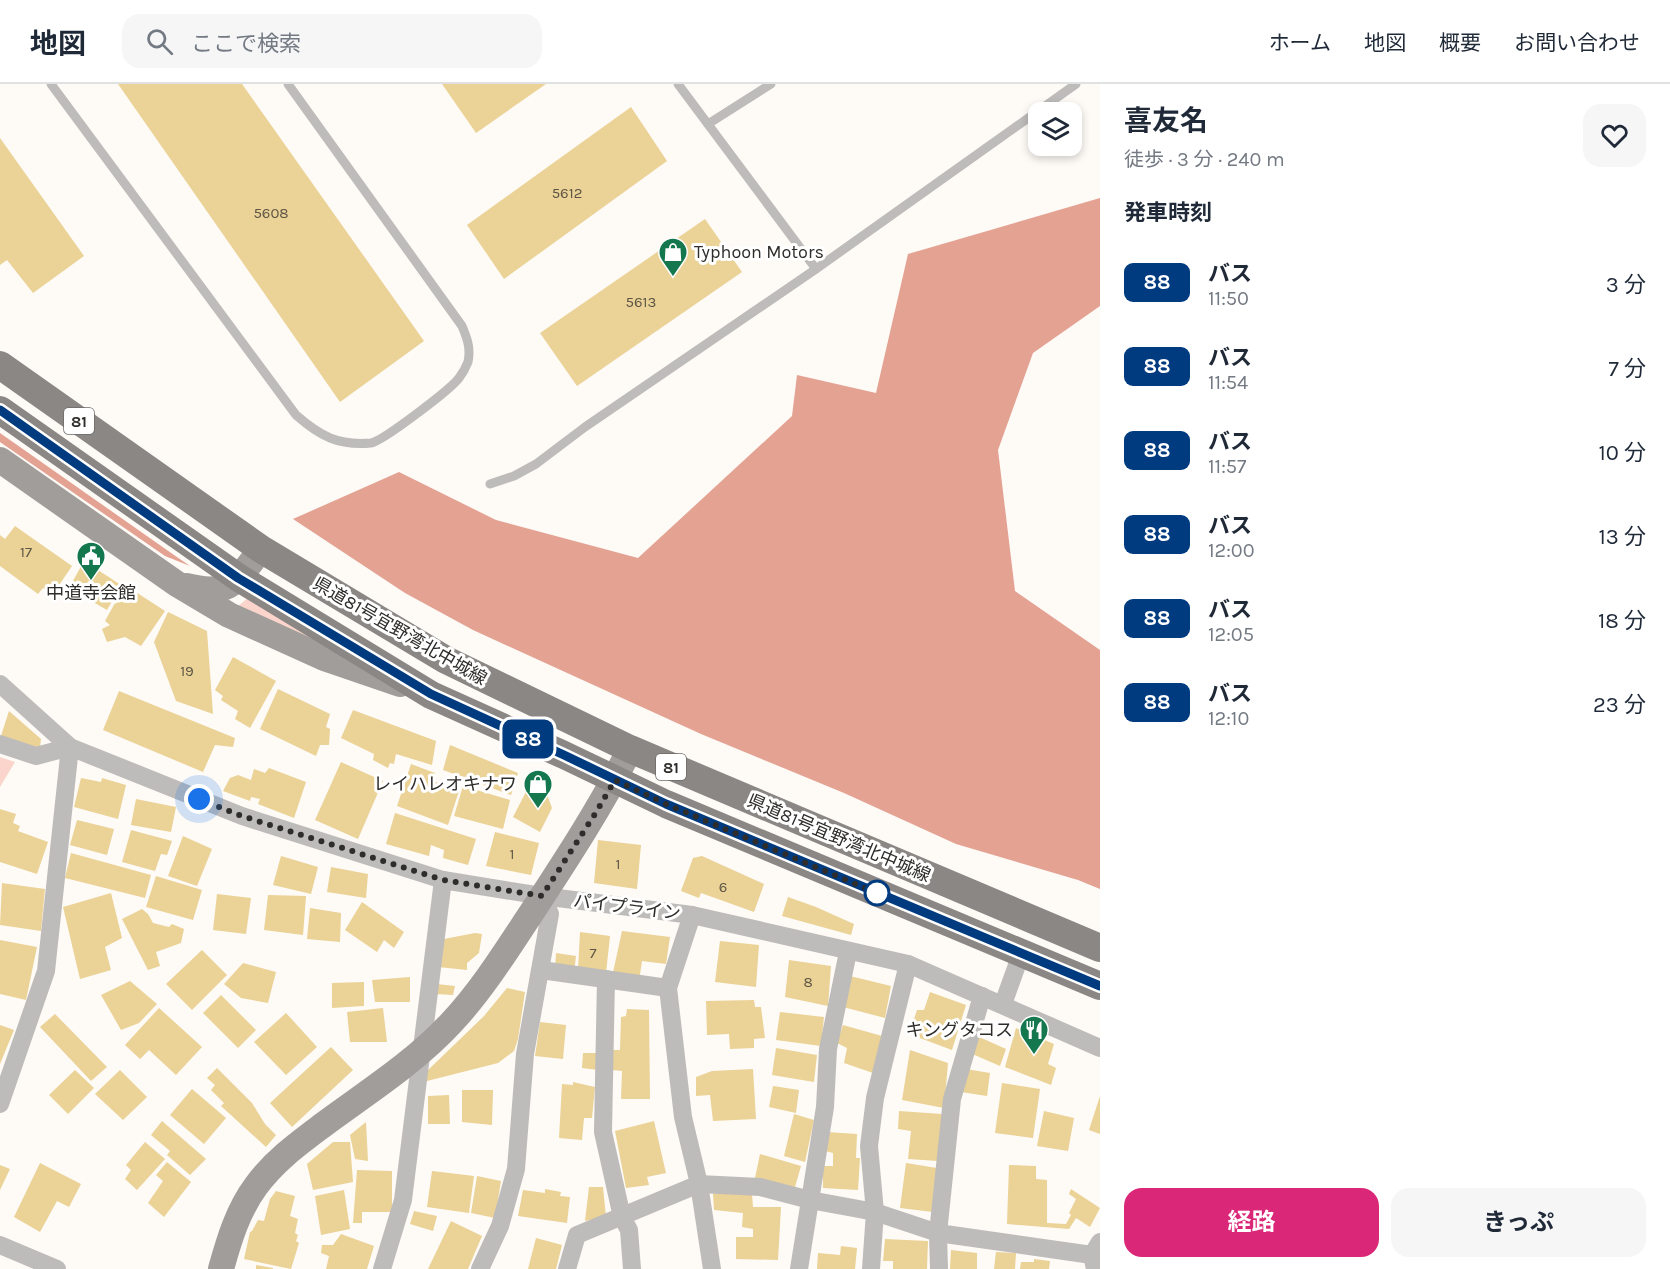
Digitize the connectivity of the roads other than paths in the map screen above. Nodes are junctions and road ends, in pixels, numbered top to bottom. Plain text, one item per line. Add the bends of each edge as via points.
1 (51, 84) edge
2 (288, 84) edge
3 (678, 84) edge
4 (771, 84) edge
5 (1076, 84) edge
6 (708, 124) junction
7 (816, 269) junction
8 (0, 365) edge
9 (0, 410) edge
10 (0, 460) edge
11 (490, 484) dead end
12 (261, 549) junction
13 (238, 578) junction
14 (177, 584) junction
15 (0, 684) edge
16 (431, 694) junction
17 (0, 744) edge
18 (70, 747) junction
19 (630, 749) junction
20 (615, 780) junction
21 (443, 880) junction
22 (542, 896) junction
23 (693, 915) junction
24 (1100, 948) edge
25 (848, 952) junction
26 (1021, 954) junction
27 (908, 964) junction
28 (541, 970) junction
29 (606, 979) junction
30 (1100, 986) edge
31 (668, 988) junction
32 (982, 996) junction
33 (1003, 1004) junction
34 (1100, 1048) edge
35 (420, 1052) junction
36 (0, 1104) edge
37 (699, 1184) junction
38 (810, 1200) junction
39 (875, 1212) junction
40 (622, 1216) junction
41 (938, 1233) junction
42 (0, 1245) edge
43 (1096, 1255) edge
44 (47, 1267) edge
45 (221, 1269) edge
46 (382, 1269) edge
47 (480, 1269) edge
48 (567, 1269) edge
49 (632, 1269) edge
50 (712, 1269) edge
51 (799, 1269) edge
52 (871, 1269) edge
53 (939, 1269) edge

1 - 2 lane via 296,416 331,440 374,442 390,435 459,379 470,346 462,326
3 - 6 lane
4 - 6 lane
5 - 7 lane
6 - 7 lane
7 - 11 lane via 536,464
8 - 12 main road, 県道81号宜野湾北中城線 / 81
9 - 13 main road, 県道81号宜野湾北中城線 / 81
10 - 14 street
12 - 13 street
12 - 19 main road, 県道81号宜野湾北中城線 / 81 via 446,660
13 - 14 street via 228,586 208,591
13 - 16 main road, 県道81号宜野湾北中城線 / 81
14 - 16 street via 229,615 324,658
15 - 18 street, パイプライン
16 - 20 main road, 県道81号宜野湾北中城線 / 81
17 - 18 street via 36,756
18 - 21 street, パイプライン via 242,816
18 - 36 street via 46,971
19 - 20 street
19 - 24 main road, 県道81号宜野湾北中城線 / 81
20 - 22 street
20 - 26 main road, 県道81号宜野湾北中城線 / 81
21 - 22 street, パイプライン
21 - 35 street
22 - 23 street, パイプライン
22 - 28 street via 550,914
22 - 35 street via 471,1000
23 - 25 street, パイプライン
23 - 31 street
25 - 27 street, パイプライン
25 - 38 street via 828,1049 825,1107
26 - 30 main road, 県道81号宜野湾北中城線 / 81
26 - 33 street
27 - 32 street, パイプライン
27 - 39 street via 875,1098 869,1146
28 - 29 street
28 - 47 street via 525,1054 516,1169 500,1226
29 - 31 street
29 - 40 street via 603,1132
31 - 37 street via 683,1117
32 - 33 street, パイプライン
32 - 41 street via 952,1099
33 - 34 street, パイプライン
35 - 45 street via 274,1164 239,1214
35 - 46 street via 403,1200
37 - 38 street via 760,1187
37 - 40 street
37 - 50 street
38 - 39 street
38 - 51 street
39 - 41 street
39 - 52 street
40 - 48 street via 577,1235
40 - 49 street via 629,1230
41 - 43 street
41 - 53 street
42 - 44 street

